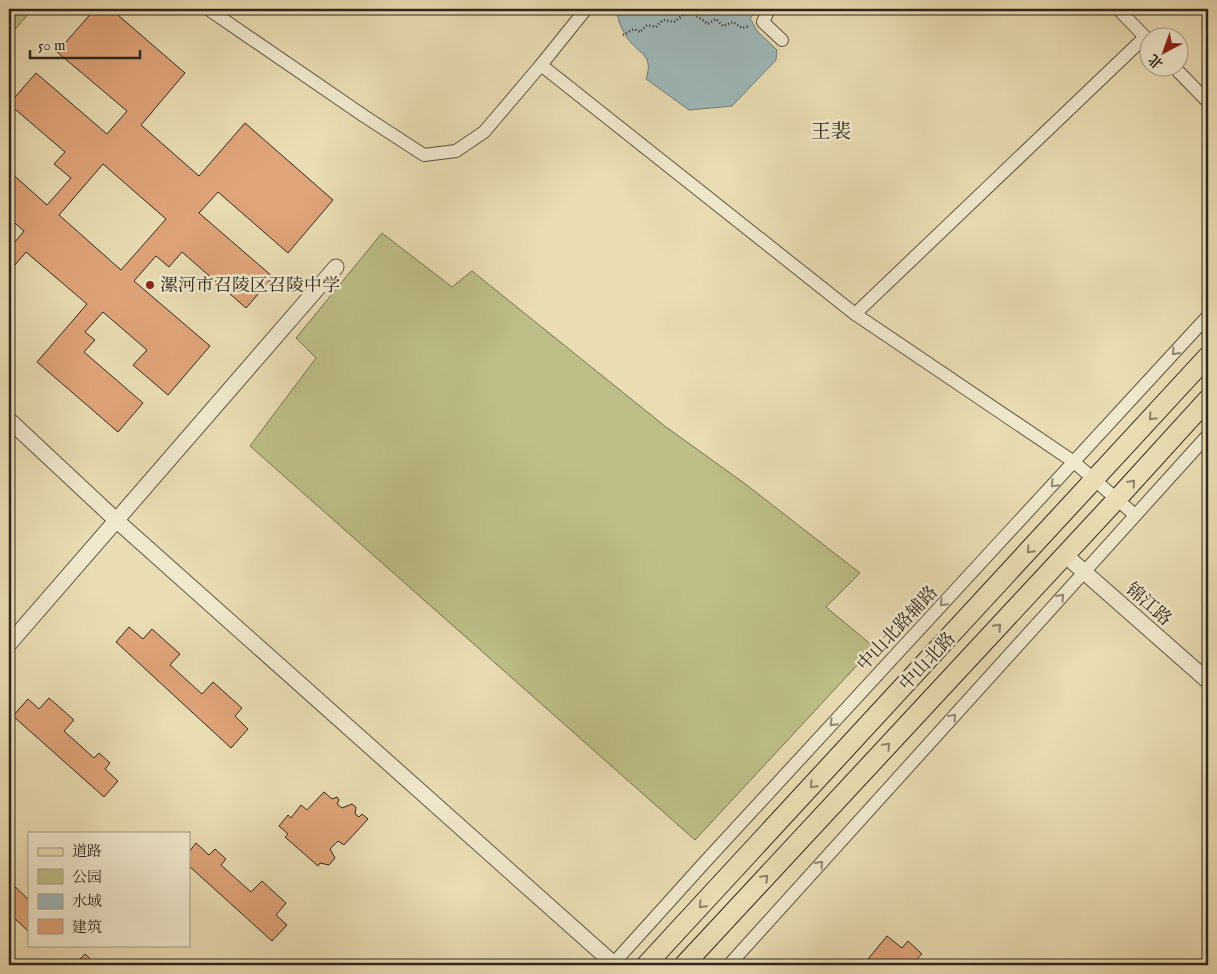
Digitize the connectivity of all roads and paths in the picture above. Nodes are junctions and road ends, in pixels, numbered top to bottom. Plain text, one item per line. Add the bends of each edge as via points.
1 (208, 9) edge
2 (586, 9) edge
3 (699, 9) edge
4 (769, 9) edge
5 (1118, 9) edge
6 (694, 14) junction
7 (763, 22) junction
8 (1140, 32) edge
9 (623, 34) dead end
10 (782, 40) dead end
11 (1140, 46) edge
12 (541, 65) junction
13 (1184, 78) edge
14 (1208, 102) edge
15 (336, 267) dead end
16 (854, 314) junction
17 (1208, 316) edge
18 (1208, 356) edge
19 (1208, 399) edge
20 (9, 420) edge
21 (1208, 434) edge
22 (1074, 462) junction
23 (1094, 480) junction
24 (1117, 500) junction
25 (1135, 515) junction
26 (116, 520) junction
27 (1065, 554) junction
28 (1084, 572) junction
29 (9, 644) edge
30 (1208, 681) edge
31 (613, 965) edge
32 (646, 965) edge
33 (684, 965) edge
34 (729, 965) edge

1 - 12 street via 424,155 456,151 484,132
2 - 12 street
3 - 6 path
4 - 7 street
5 - 8 street
6 - 7 path via 703,22 708,24 716,19 723,26 733,22 742,28
6 - 9 path via 683,15 674,22 663,20 656,27 648,25 640,32 634,29
7 - 10 street
11 - 16 street
12 - 16 street
13 - 14 street
15 - 26 street
16 - 22 street
17 -> 22 street, 中山北路辅路
18 -> 23 main road, 中山北路
24 -> 19 main road, 中山北路
20 - 26 street
21 - 25 street
22 - 23 street
22 -> 31 street, 中山北路辅路
23 - 24 street
23 -> 32 main road, 中山北路
24 - 25 street
24 - 27 main road, 中山北路
25 - 28 street
26 - 29 street
26 - 31 street
27 - 28 street, 锦江路
33 -> 27 main road, 中山北路
28 - 30 street, 锦江路
34 -> 28 street

